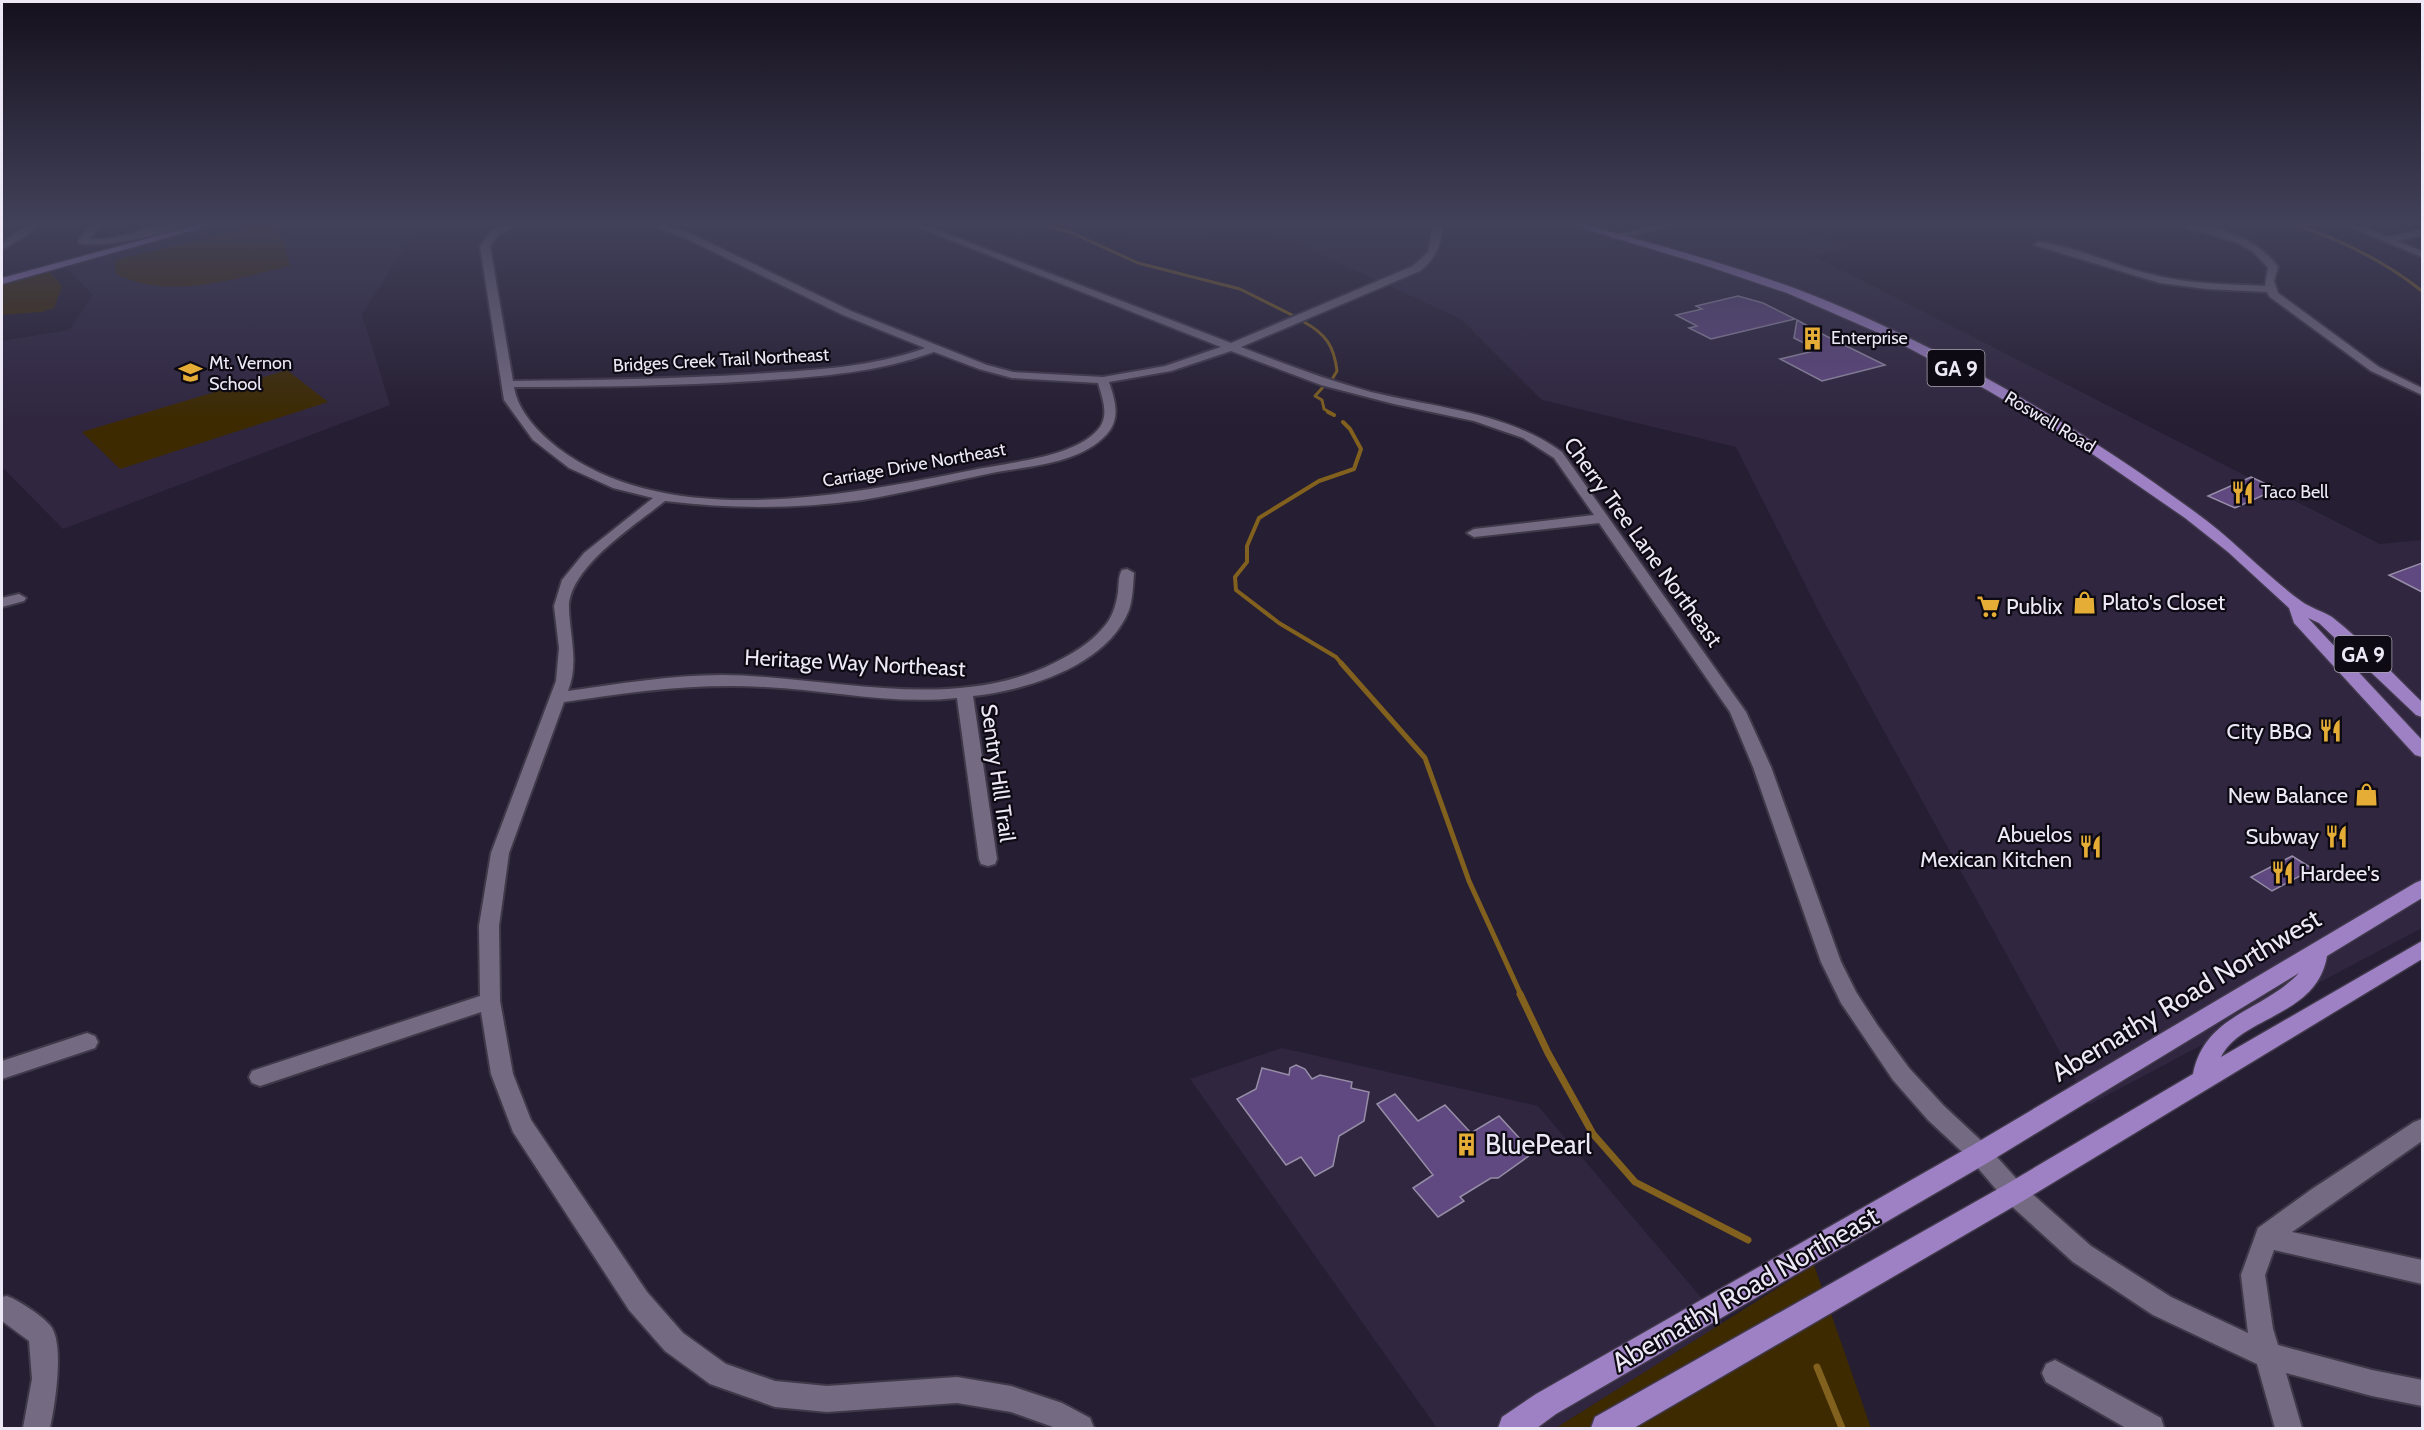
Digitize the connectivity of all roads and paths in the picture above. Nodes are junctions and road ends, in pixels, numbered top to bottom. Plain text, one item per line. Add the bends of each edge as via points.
1 (492, 289) edge
2 (797, 289) edge
3 (1083, 289) edge
4 (1372, 289) edge
5 (1784, 289) edge
6 (2266, 289) edge
7 (2269, 289) joint
8 (1232, 346) junction
9 (934, 348) junction
10 (1103, 380) junction
11 (507, 384) junction
12 (2422, 392) edge
13 (663, 496) junction
14 (1604, 518) junction
15 (1474, 533) dead end
16 (1127, 573) dead end
17 (19, 598) dead end
18 (2, 603) edge
19 (2297, 606) junction
20 (964, 693) junction
21 (557, 698) junction
22 (2422, 711) edge
23 (2422, 751) edge
24 (988, 859) dead end
25 (2422, 888) edge
26 (2422, 949) edge
27 (2317, 951) junction
28 (490, 1001) junction
29 (87, 1042) dead end
30 (2, 1070) edge
31 (260, 1077) dead end
32 (2204, 1080) junction
33 (2422, 1130) edge
34 (1980, 1154) junction
35 (2014, 1193) junction
36 (2266, 1236) junction
37 (2422, 1272) edge
38 (2, 1309) edge
39 (2266, 1354) junction
40 (2055, 1372) dead end
41 (2422, 1393) edge
42 (37, 1428) edge
43 (1080, 1428) edge
44 (1513, 1428) edge
45 (1606, 1428) edge
46 (2151, 1428) edge
47 (2288, 1428) edge

1 - 11 street, Carriage Drive Northeast
2 - 9 street
3 - 8 street, Cherry Tree Lane Northeast
4 - 8 street
5 - 19 main road, Roswell Road / GA 9 via 1892,335 2080,439 2233,549
6 - 7 street
7 - 12 street via 2375,369
8 - 10 street via 1167,369
8 - 14 street, Cherry Tree Lane Northeast via 1342,388 1524,433 1558,455
9 - 10 street via 1012,375
9 - 11 street, Bridges Creek Trail Northeast via 890,363 836,372 667,383
10 - 13 street, Carriage Drive Northeast via 1112,411 1108,425 1090,442 1059,455 831,500 744,503
11 - 13 street, Carriage Drive Northeast via 516,413 555,455 601,480
13 - 21 street via 589,556 569,580 561,606 567,664
14 - 15 street
14 - 34 street, Cherry Tree Lane Northeast via 1738,712 1762,767 1831,962 1848,997 1901,1074
16 - 20 street, Heritage Way Northeast via 1120,614 1108,633 1090,649 1034,678
17 - 18 street
19 - 22 main road, Roswell Road / GA 9 via 2325,620
19 - 23 main road, Roswell Road / GA 9 via 2300,620
20 - 21 street, Heritage Way Northeast via 923,694 721,680 656,684
20 - 24 street, Sentry Hill Trail
21 - 28 street via 500,854 489,926
25 - 27 main road, Abernathy Road Northwest
26 - 32 main road
27 - 32 main road via 2314,966 2298,988 2221,1038 2209,1057
27 - 34 main road, Abernathy Road Northwest
28 - 31 street
28 - 43 street via 502,1074 521,1125 638,1301 674,1342 719,1375 774,1394 827,1399 957,1390 1011,1399
29 - 30 street
32 - 35 main road
33 - 36 street
34 - 35 street, Cherry Tree Lane Northeast
34 - 44 main road, Abernathy Road Northeast via 1597,1374
35 - 39 street, Cherry Tree Lane Northeast via 2082,1254 2152,1300
35 - 45 main road
36 - 37 street
36 - 39 street via 2253,1275
38 - 42 street via 7,1308 42,1335 45,1379
39 - 41 street, Cherry Tree Lane Northeast
39 - 47 street
40 - 46 street

